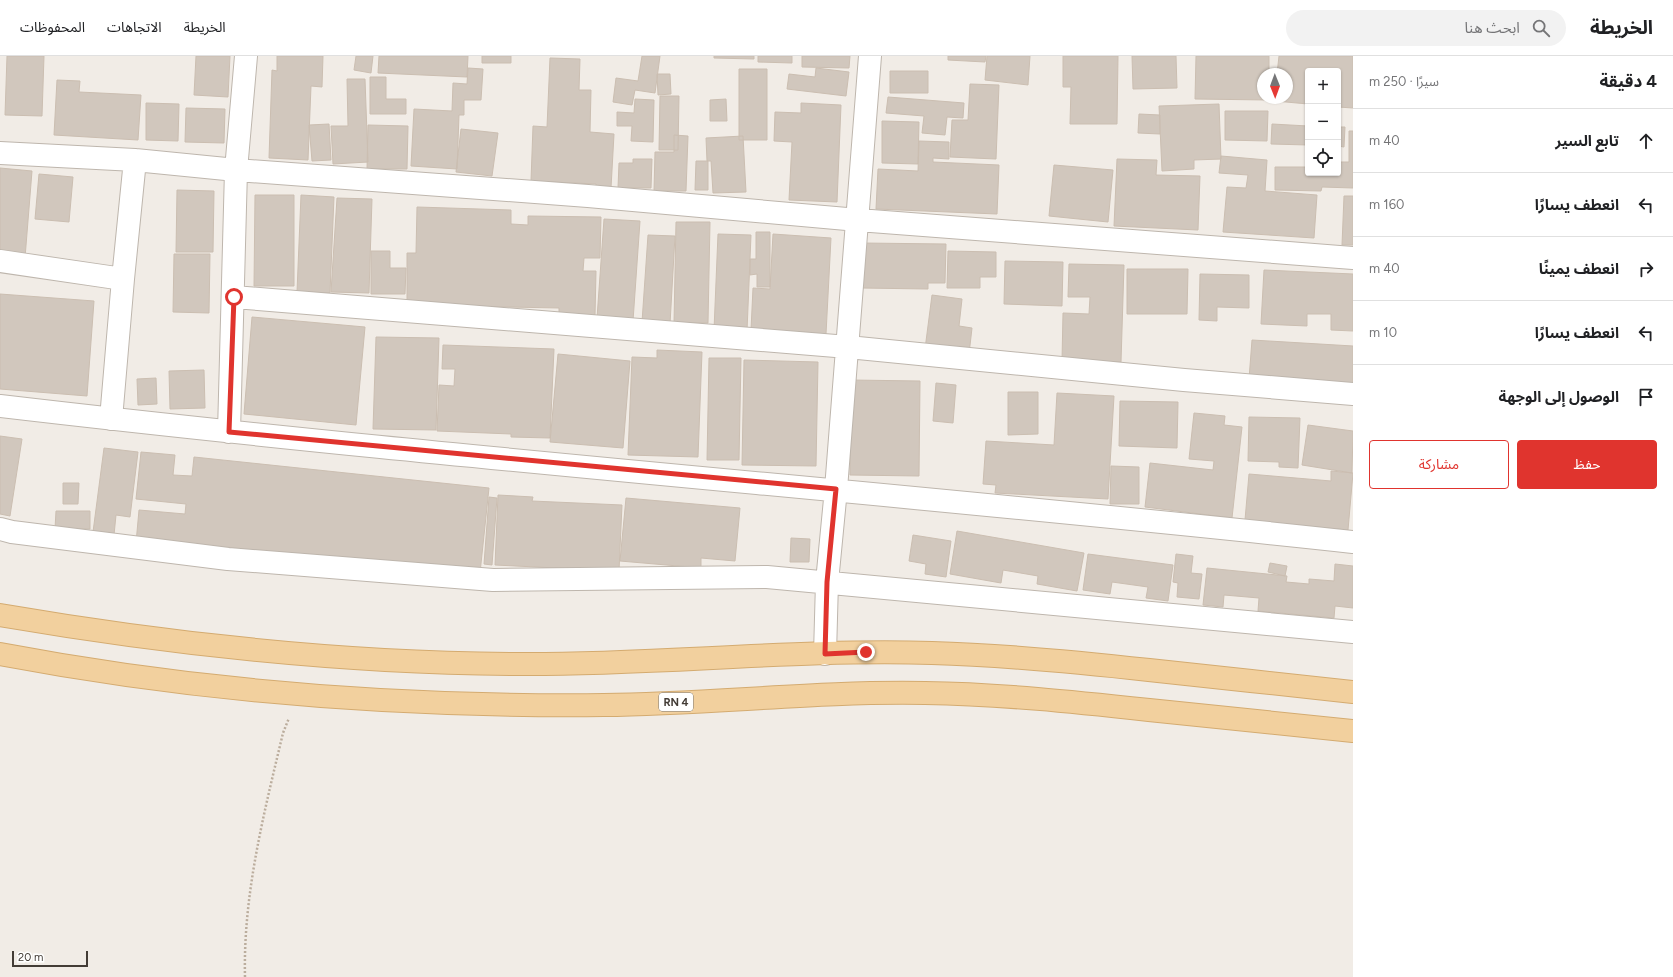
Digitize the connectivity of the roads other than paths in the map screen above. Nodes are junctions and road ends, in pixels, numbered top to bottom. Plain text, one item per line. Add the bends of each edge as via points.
1 (246, 56) edge
2 (870, 56) edge
3 (0, 153) edge
4 (135, 160) junction
5 (236, 170) junction
6 (858, 220) junction
7 (1353, 258) edge
8 (0, 261) edge
9 (123, 279) junction
10 (234, 297) junction
11 (848, 347) junction
12 (1353, 394) edge
13 (0, 406) edge
14 (111, 419) junction
15 (229, 432) junction
16 (836, 489) junction
17 (0, 529) edge
18 (1353, 542) edge
19 (827, 582) junction
20 (0, 615) edge
21 (1353, 632) edge
22 (0, 654) edge
23 (825, 654) junction
24 (1353, 692) edge
25 (1353, 731) edge

1 - 5 street
2 - 6 street
3 - 4 street
4 - 5 street
4 - 9 street
5 - 6 street via 572,195
5 - 10 street
6 - 7 street
6 - 11 street
8 - 9 street
9 - 14 street
10 - 11 street
10 - 15 street
11 - 12 street
11 - 16 street
13 - 14 street
14 - 15 street
15 - 16 street
16 - 18 street
16 - 19 street
17 - 19 street via 228,559 492,580 767,577
19 - 21 street
19 - 23 street
20 - 23 main road via 255,651 438,662 530,664
22 - 25 main road, RN 4 via 169,681 298,695 402,702 609,705 862,693 925,693 1049,699
23 - 24 main road via 913,652 992,655

